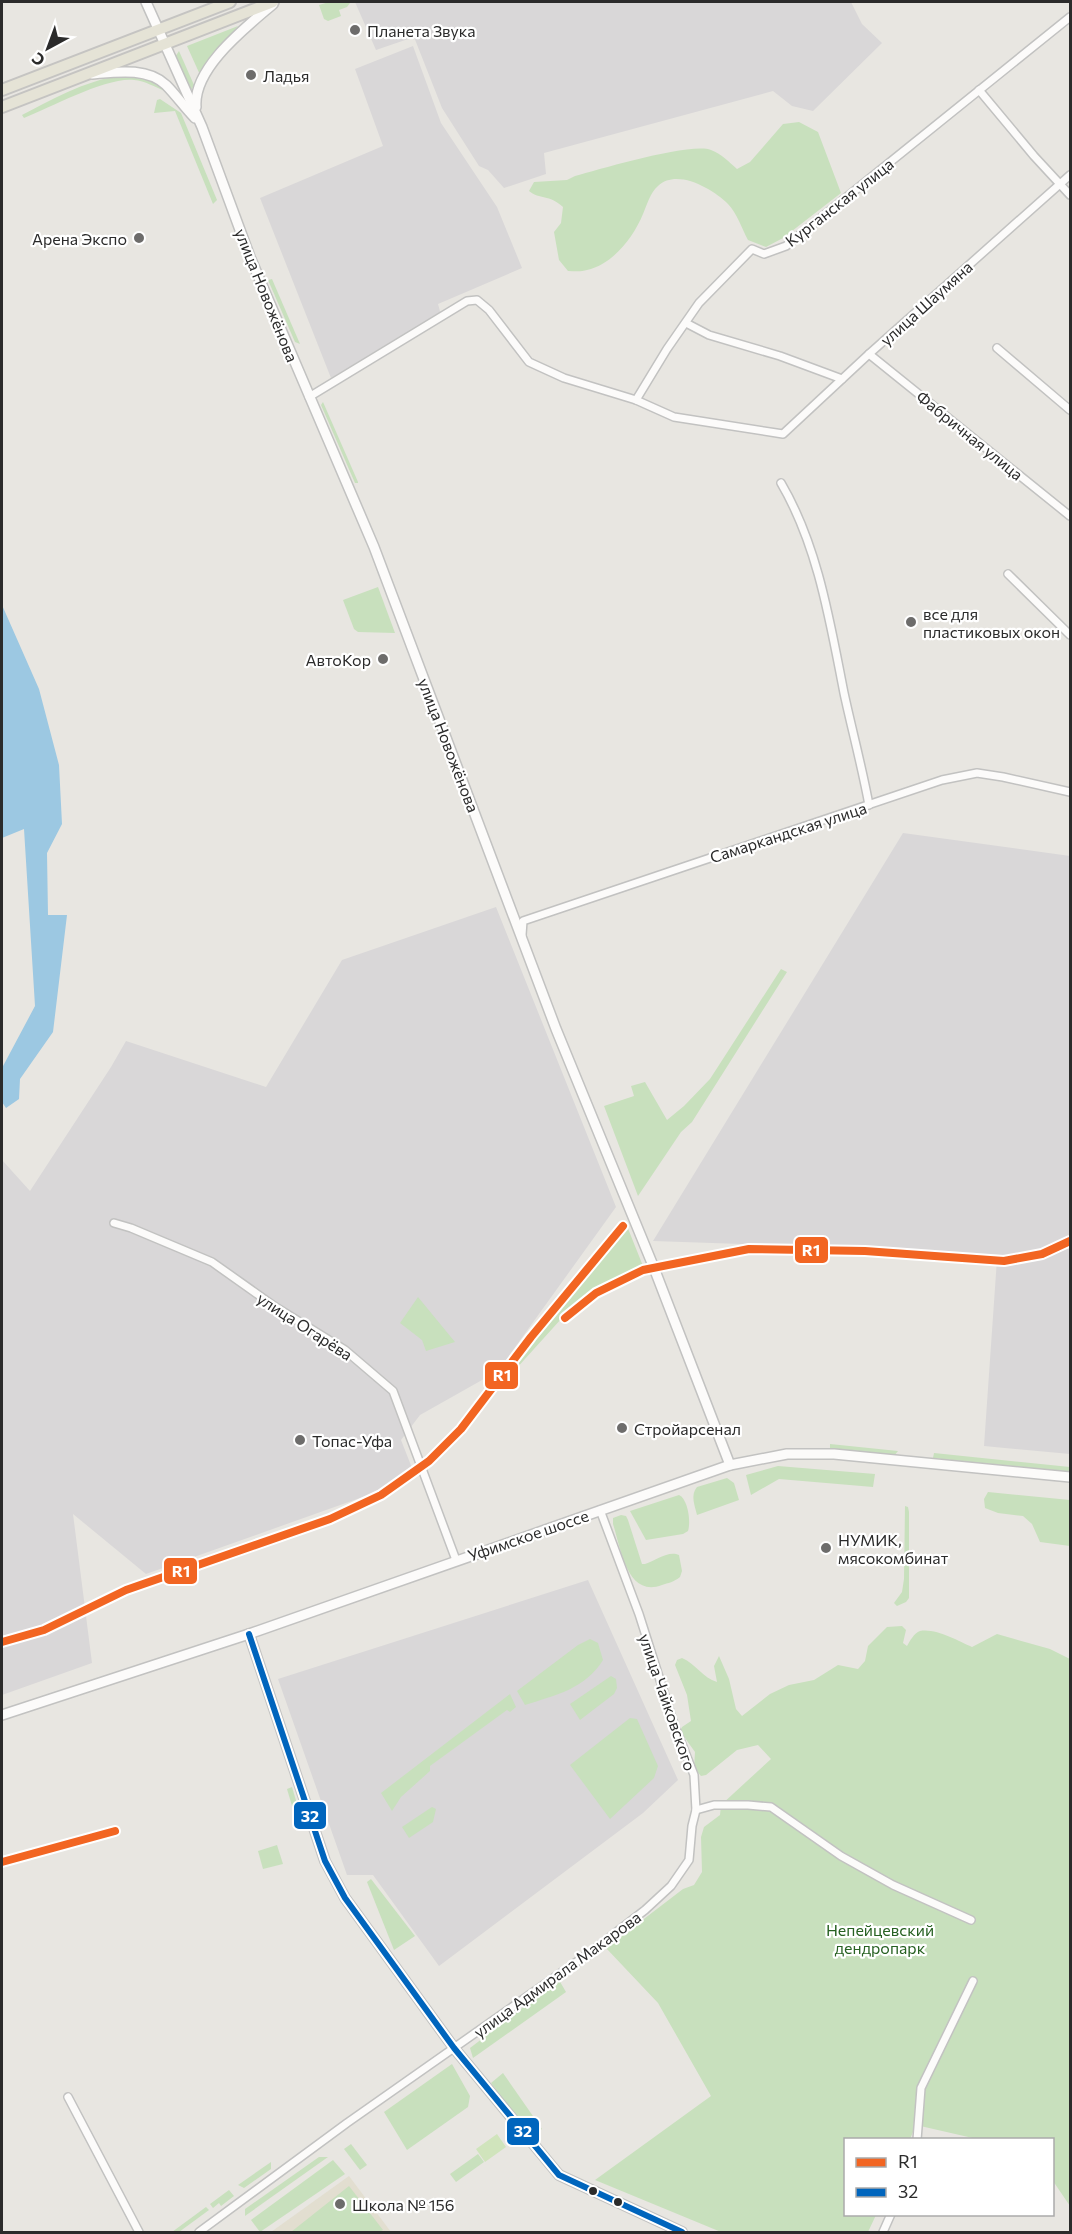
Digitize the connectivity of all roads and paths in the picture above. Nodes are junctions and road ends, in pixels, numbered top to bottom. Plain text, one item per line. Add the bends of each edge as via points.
1 (146, 2) edge
2 (230, 2) edge
3 (274, 2) edge
4 (1071, 17) edge
5 (160, 29) junction
6 (166, 44) junction
7 (86, 75) junction
8 (2, 90) edge
9 (980, 90) junction
10 (2, 107) edge
11 (202, 127) junction
12 (1071, 175) edge
13 (1059, 184) junction
14 (1071, 195) edge
15 (686, 323) junction
16 (997, 348) dead end
17 (869, 354) junction
18 (842, 379) junction
19 (309, 397) junction
20 (636, 400) junction
21 (1071, 410) edge
22 (781, 483) dead end
23 (1071, 516) edge
24 (1008, 574) dead end
25 (1071, 635) edge
26 (1071, 792) edge
27 (869, 805) junction
28 (522, 935) junction
29 (114, 1223) dead end
30 (730, 1465) junction
31 (1071, 1477) edge
32 (600, 1510) junction
33 (456, 1560) junction
34 (249, 1634) junction
35 (2, 1715) edge
36 (696, 1810) junction
37 (971, 1920) dead end
38 (973, 1981) dead end
39 (454, 2048) junction
40 (68, 2097) dead end
41 (917, 2138) edge
42 (890, 2216) edge
43 (139, 2232) edge
44 (199, 2232) edge
45 (682, 2232) edge
46 (883, 2232) edge

1 - 5 street, улица Новожёнова
2 - 5 main road
3 - 6 main road
3 - 11 street via 227,46 200,82 195,96
4 - 9 street, Курганская улица
5 - 6 street, улица Новожёнова
5 - 8 main road
6 - 7 main road
6 - 11 street, улица Новожёнова
7 - 10 main road
7 - 11 street via 130,71 150,75 165,84
9 - 13 street
9 - 15 street, Курганская улица via 786,246 764,254 752,249 699,303
11 - 19 street, улица Новожёнова via 250,257
12 - 13 street, улица Шаумяна
13 - 14 street
13 - 17 street, улица Шаумяна
15 - 18 street via 709,335
15 - 20 street, Курганская улица
16 - 21 street
17 - 18 street, улица Шаумяна
17 - 23 street, Фабричная улица
18 - 20 street, улица Шаумяна via 783,434 674,417
19 - 20 street via 467,301 477,300 529,362 564,378
19 - 28 street, улица Новожёнова via 374,547
22 - 27 street via 796,509 832,626
24 - 25 street
26 - 27 street, Самаркандская улица via 977,773 942,780
27 - 28 street, Самаркандская улица via 523,921
28 - 30 street, улица Новожёнова
29 - 33 street, улица Огарёва via 212,1262 345,1350 393,1391
30 - 31 street, Уфимское шоссе via 787,1454 834,1454
30 - 32 street, Уфимское шоссе
32 - 33 street, Уфимское шоссе
32 - 36 street, улица Чайковского via 694,1775
33 - 34 street, Уфимское шоссе
34 - 35 street, Уфимское шоссе
34 - 39 street via 331,1875
36 - 37 street via 714,1805 771,1807 840,1856
36 - 39 street, улица Адмирала Макарова via 690,1860 670,1886 592,1951
38 - 41 street via 921,2088
39 - 44 street, улица Адмирала Макарова
39 - 45 street via 559,2175
40 - 43 street
42 - 46 street

